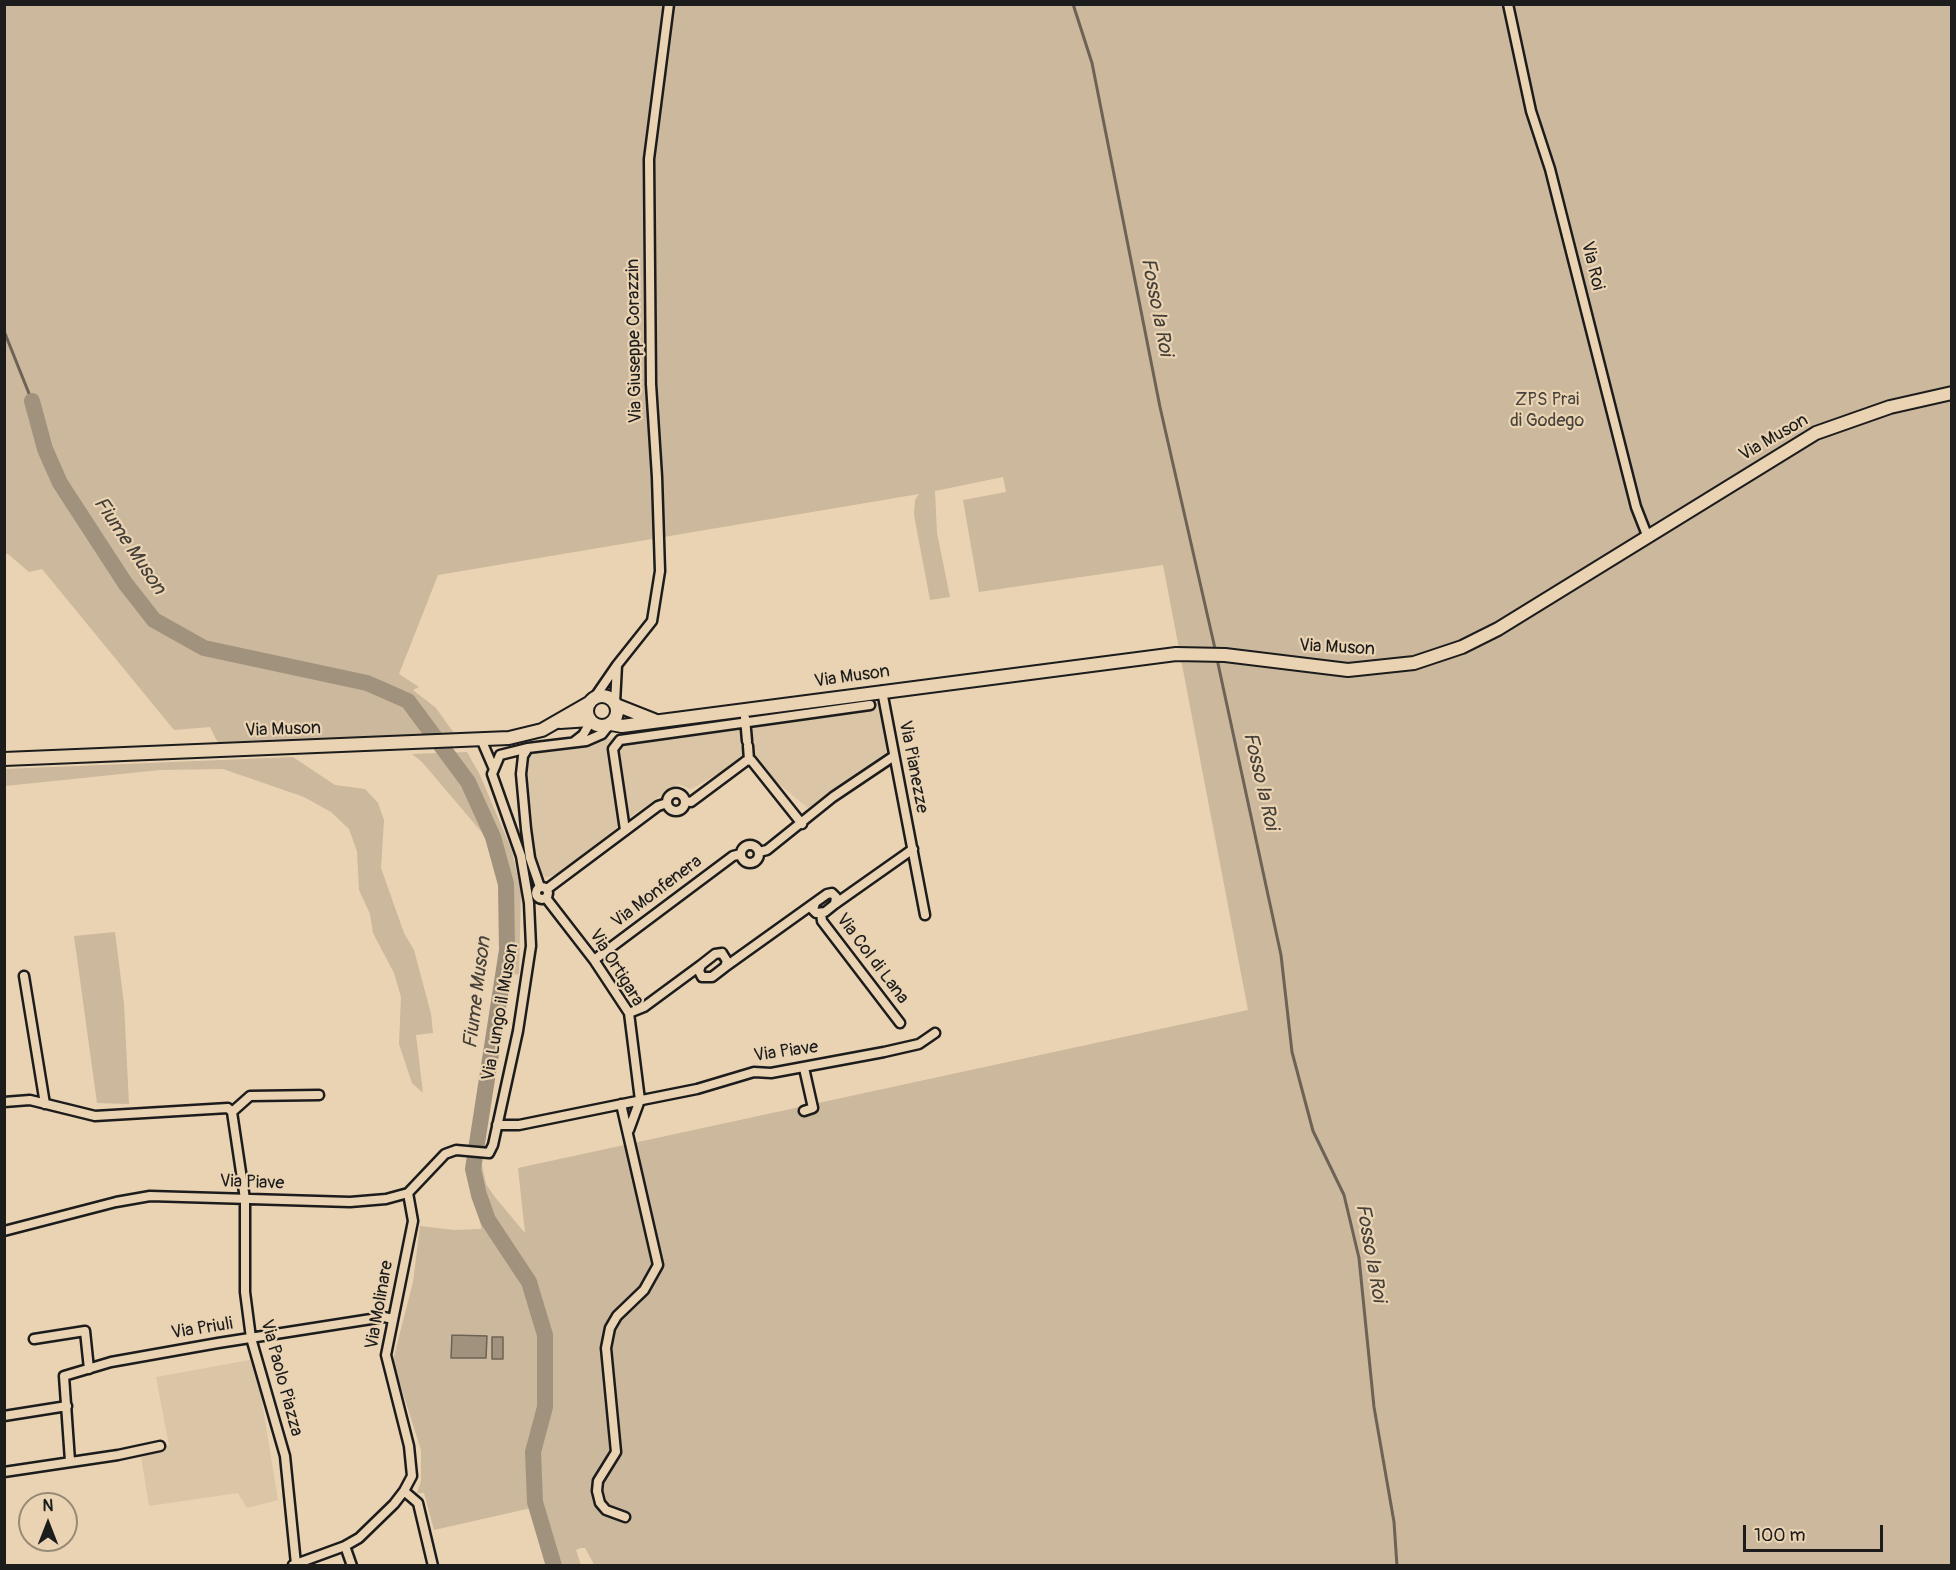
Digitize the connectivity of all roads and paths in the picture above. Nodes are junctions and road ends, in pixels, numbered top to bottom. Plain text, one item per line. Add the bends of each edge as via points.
1 (669, 4) edge
2 (1508, 4) edge
3 (1952, 393) edge
4 (1647, 535) junction
5 (617, 665) junction
6 (882, 691) junction
7 (592, 700) junction
8 (838, 703) junction
9 (616, 704) junction
10 (870, 705) dead end
11 (745, 716) junction
12 (591, 720) junction
13 (658, 721) junction
14 (560, 722) junction
15 (610, 724) junction
16 (481, 739) junction
17 (574, 742) junction
18 (528, 748) junction
19 (894, 756) junction
20 (4, 759) edge
21 (749, 760) junction
22 (493, 767) junction
23 (685, 801) junction
24 (667, 803) junction
25 (802, 824) junction
26 (625, 830) junction
27 (913, 849) junction
28 (544, 891) junction
29 (836, 901) junction
30 (814, 909) junction
31 (925, 915) dead end
32 (725, 956) junction
33 (737, 958) junction
34 (594, 960) junction
35 (702, 964) junction
36 (725, 967) junction
37 (690, 973) junction
38 (700, 974) junction
39 (24, 976) dead end
40 (629, 1013) junction
41 (900, 1023) dead end
42 (935, 1034) dead end
43 (804, 1068) junction
44 (319, 1095) dead end
45 (640, 1100) junction
46 (4, 1102) edge
47 (45, 1104) junction
48 (621, 1104) junction
49 (804, 1111) dead end
50 (232, 1112) junction
51 (497, 1125) junction
52 (629, 1132) junction
53 (408, 1193) junction
54 (245, 1199) junction
55 (4, 1231) edge
56 (393, 1319) junction
57 (251, 1338) junction
58 (34, 1339) dead end
59 (89, 1369) junction
60 (67, 1406) junction
61 (4, 1416) edge
62 (160, 1446) dead end
63 (70, 1461) junction
64 (4, 1472) edge
65 (404, 1491) junction
66 (625, 1517) dead end
67 (345, 1546) junction
68 (294, 1565) edge
69 (352, 1566) edge
70 (433, 1566) edge

1 - 5 street, Via Giuseppe Corazzin via 649,159 651,384 660,571 652,621
2 - 4 street, Via Roi via 1531,111 1550,169 1633,496
3 - 4 main road, Via Muson via 1890,407 1816,433
4 - 6 main road, Via Muson via 1498,629 1436,657 1390,668 1348,670 1210,654 1147,657
5 - 7 street, Via Giuseppe Corazzin
5 - 9 street
6 - 8 main road, Via Muson
6 - 19 street, Via Pianezze
7 - 9 main road, Via Muson via 606,696
7 - 12 main road via 587,711
7 - 14 main road, Via Muson
8 - 10 street
8 - 11 main road, Via Muson
9 - 13 main road, Via Muson
9 - 15 main road via 617,715
11 - 13 main road, Via Muson
11 - 21 street
11 - 26 street via 614,744
12 - 14 main road, Via Muson
12 - 15 main road, Via Muson via 597,725
12 - 17 street
13 - 15 main road, Via Muson
14 - 16 main road, Via Muson via 528,735
15 - 17 street via 594,738
16 - 20 main road, Via Muson
16 - 22 street, Via Lungo il Muson
17 - 18 street
18 - 22 street via 503,753
18 - 28 street, Via Ortigara via 521,764 521,783 530,858
19 - 25 street, Via Monfenera
19 - 27 street, Via Pianezze
21 - 23 street via 691,802
21 - 25 street
22 - 51 street, Via Lungo il Muson via 492,774 521,856 531,929 527,985
23 - 24 street via 677,793 670,794
23 - 24 street via 677,811
24 - 26 street
25 - 34 street, Via Monfenera via 759,852 758,859 749,863 741,854 733,856
26 - 28 street
27 - 29 street via 850,896
27 - 31 street, Via Pianezze
28 - 34 street, Via Ortigara
29 - 30 street, Via Col di Lana
29 - 30 street, Via Col di Lana via 832,893 827,894
30 - 33 street, Via Col di Lana
30 - 41 street, Via Col di Lana
32 - 33 street
32 - 35 street via 715,954
32 - 36 street
33 - 36 street, Via Col di Lana
34 - 40 street, Via Ortigara
35 - 37 street
35 - 38 street
36 - 38 street via 711,977
37 - 38 street
37 - 40 street via 644,1007
39 - 47 street
40 - 45 street, Via Ortigara
42 - 43 street, Via Piave via 919,1044
43 - 45 street, Via Piave via 754,1072
43 - 49 street via 813,1108
44 - 50 street via 250,1096
45 - 48 street, Via Piave
45 - 52 street
46 - 47 street via 30,1100
47 - 50 street via 95,1116 228,1108
48 - 51 street, Via Piave via 519,1125
48 - 52 street
50 - 54 street, Via Paolo Piazza
51 - 53 street, Via Lungo il Muson via 489,1153 456,1150 445,1154
52 - 66 street via 658,1265 644,1290 617,1316 606,1348 616,1452 598,1481 597,1491 606,1510
53 - 54 street, Via Piave via 350,1202
53 - 56 street, Via Molinare via 413,1221
54 - 55 street, Via Piave via 150,1196
54 - 57 street, Via Paolo Piazza via 245,1292
56 - 57 street, Via Priuli via 384,1317
56 - 65 street, Via Molinare via 387,1363 412,1462 412,1476
57 - 59 street, Via Priuli
57 - 68 street, Via Paolo Piazza via 285,1456
58 - 59 street via 86,1331
59 - 60 street, Via Priuli via 64,1376
60 - 61 street
60 - 63 street, Via Priuli
62 - 63 street
63 - 64 street
65 - 67 street, Via Molinare via 358,1538
65 - 70 street via 418,1503
67 - 68 street, Via Paolo Piazza
67 - 69 street

